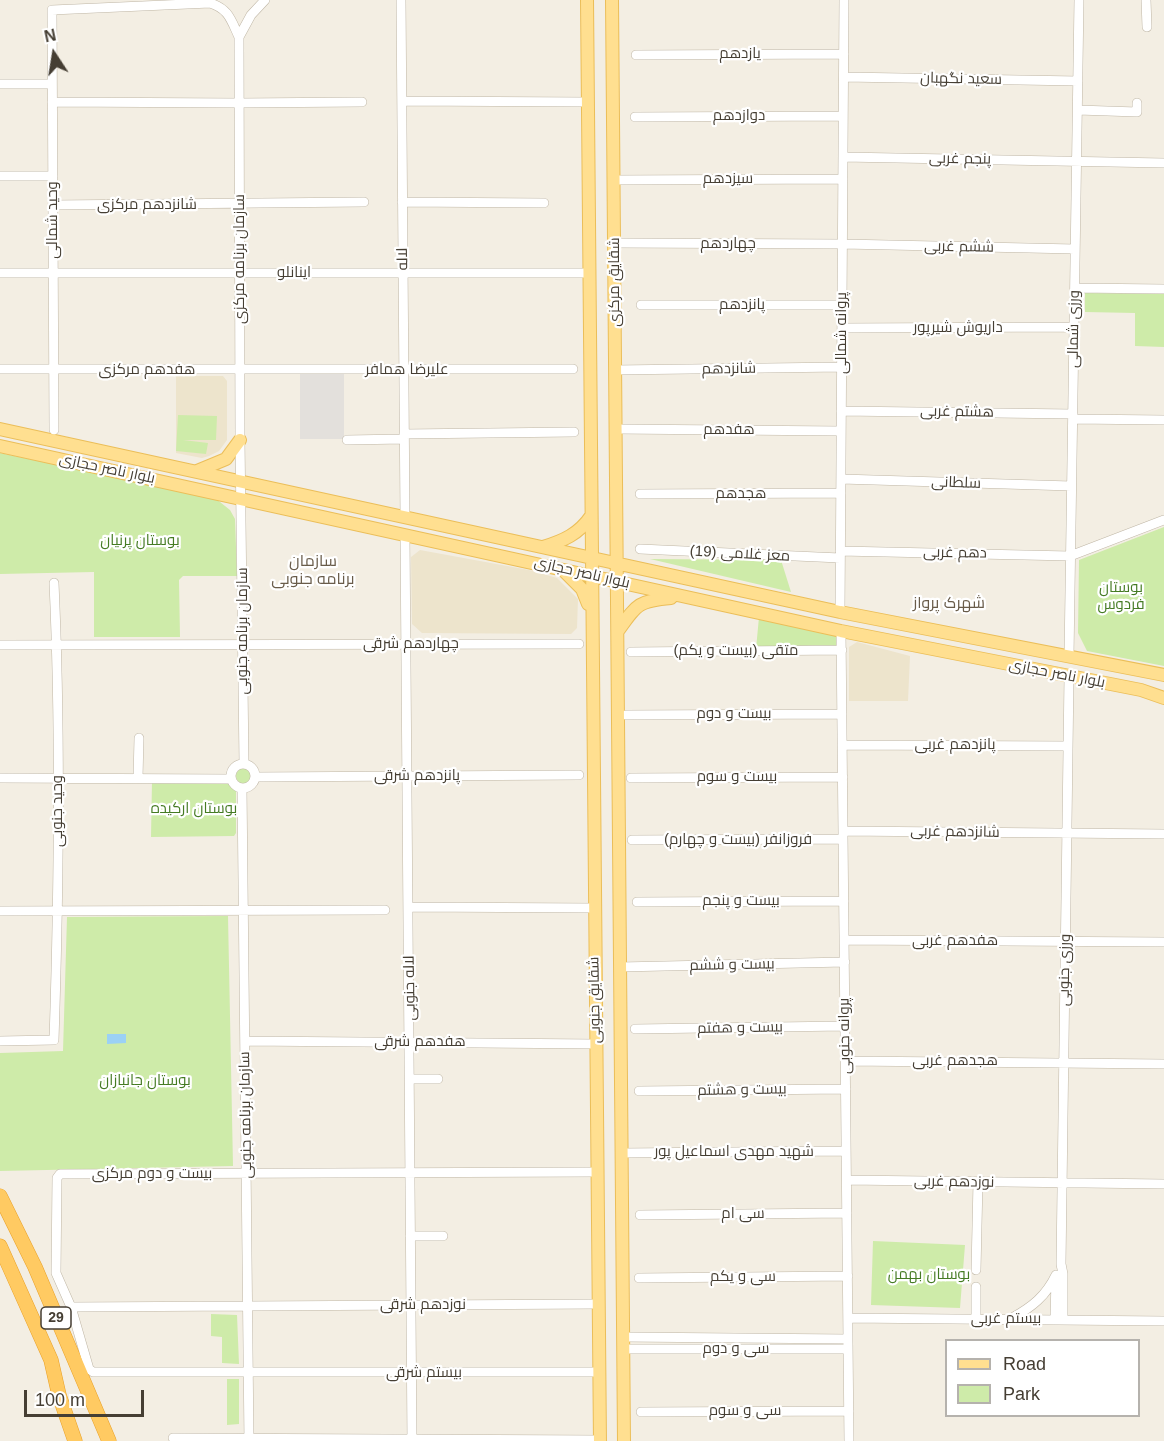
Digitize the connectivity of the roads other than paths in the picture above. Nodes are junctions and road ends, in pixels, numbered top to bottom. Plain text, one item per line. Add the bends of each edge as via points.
1 (265, 0) edge
2 (401, 0) edge
3 (587, 0) edge
4 (612, 0) edge
5 (844, 0) edge
6 (1079, 0) edge
7 (1146, 0) edge
8 (1147, 27) dead end
9 (239, 37) junction
10 (844, 54) junction
11 (636, 55) dead end
12 (844, 77) junction
13 (1078, 81) junction
14 (0, 84) edge
15 (52, 84) junction
16 (403, 101) junction
17 (52, 102) junction
18 (362, 102) dead end
19 (587, 102) junction
20 (239, 103) junction
21 (1137, 103) dead end
22 (1078, 110) junction
23 (843, 116) junction
24 (635, 117) dead end
25 (843, 158) junction
26 (1077, 161) junction
27 (1164, 163) edge
28 (0, 176) edge
29 (53, 176) junction
30 (843, 179) junction
31 (614, 180) junction
32 (364, 202) dead end
33 (402, 202) junction
34 (544, 202) dead end
35 (240, 204) junction
36 (53, 205) junction
37 (614, 243) junction
38 (843, 244) junction
39 (1075, 249) junction
40 (0, 273) edge
41 (53, 273) junction
42 (240, 273) junction
43 (403, 273) junction
44 (588, 273) junction
45 (1075, 288) junction
46 (1164, 289) edge
47 (641, 305) dead end
48 (842, 305) junction
49 (1074, 327) junction
50 (842, 328) junction
51 (842, 368) junction
52 (0, 369) edge
53 (54, 369) junction
54 (573, 369) dead end
55 (241, 370) junction
56 (404, 370) junction
57 (615, 370) junction
58 (842, 411) junction
59 (1073, 417) junction
60 (1164, 420) edge
61 (0, 429) edge
62 (616, 429) junction
63 (54, 430) dead end
64 (841, 431) junction
65 (574, 432) dead end
66 (404, 436) junction
67 (240, 440) junction
68 (346, 440) dead end
69 (0, 446) edge
70 (197, 471) junction
71 (841, 479) junction
72 (242, 481) junction
73 (1071, 486) junction
74 (841, 493) junction
75 (640, 494) dead end
76 (242, 498) junction
77 (591, 516) junction
78 (405, 518) junction
79 (1164, 519) edge
80 (405, 535) junction
81 (540, 548) junction
82 (640, 549) dead end
83 (840, 554) junction
84 (1070, 556) junction
85 (591, 558) junction
86 (617, 564) junction
87 (560, 568) junction
88 (591, 575) junction
89 (617, 581) junction
90 (54, 583) dead end
91 (682, 597) junction
92 (840, 612) junction
93 (592, 614) junction
94 (618, 631) junction
95 (841, 631) junction
96 (406, 644) junction
97 (579, 644) dead end
98 (0, 645) edge
99 (243, 645) junction
100 (57, 646) junction
101 (842, 650) junction
102 (631, 652) dead end
103 (1069, 657) junction
104 (1162, 675) edge
105 (1069, 676) junction
106 (1141, 690) junction
107 (1164, 694) edge
108 (1164, 698) edge
109 (842, 714) junction
110 (626, 715) dead end
111 (139, 738) dead end
112 (842, 745) junction
113 (1068, 746) junction
114 (244, 764) junction
115 (579, 775) dead end
116 (408, 776) junction
117 (58, 777) junction
118 (255, 777) junction
119 (843, 777) junction
120 (0, 778) edge
121 (138, 778) junction
122 (631, 778) dead end
123 (231, 779) junction
124 (242, 788) junction
125 (1067, 833) junction
126 (1164, 834) edge
127 (843, 835) junction
128 (632, 840) dead end
129 (844, 901) junction
130 (637, 902) dead end
131 (409, 907) junction
132 (594, 908) junction
133 (0, 910) edge
134 (243, 910) junction
135 (385, 910) dead end
136 (58, 911) junction
137 (844, 940) junction
138 (1065, 942) junction
139 (1164, 942) edge
140 (844, 962) junction
141 (620, 967) junction
142 (845, 1026) junction
143 (635, 1029) dead end
144 (0, 1041) edge
145 (245, 1041) junction
146 (410, 1042) junction
147 (596, 1044) junction
148 (846, 1060) junction
149 (1064, 1062) junction
150 (1164, 1064) edge
151 (438, 1078) dead end
152 (411, 1079) junction
153 (846, 1089) junction
154 (639, 1091) dead end
155 (846, 1151) junction
156 (622, 1153) junction
157 (597, 1172) junction
158 (246, 1174) junction
159 (411, 1174) junction
160 (847, 1180) junction
161 (978, 1182) junction
162 (1062, 1183) junction
163 (1164, 1184) edge
164 (0, 1196) edge
165 (847, 1213) junction
166 (640, 1215) dead end
167 (410, 1236) junction
168 (443, 1236) dead end
169 (0, 1246) edge
170 (1061, 1264) junction
171 (976, 1270) dead end
172 (1056, 1275) junction
173 (848, 1276) junction
174 (639, 1278) dead end
175 (976, 1287) dead end
176 (598, 1304) junction
177 (411, 1305) junction
178 (248, 1306) junction
179 (71, 1307) junction
180 (848, 1318) junction
181 (976, 1318) junction
182 (1012, 1318) junction
183 (1059, 1319) junction
184 (1164, 1321) edge
185 (707, 1338) junction
186 (848, 1339) junction
187 (628, 1343) junction
188 (707, 1349) junction
189 (848, 1349) junction
190 (51, 1360) junction
191 (599, 1372) junction
192 (249, 1373) junction
193 (412, 1373) junction
194 (849, 1411) junction
195 (642, 1412) dead end
196 (173, 1438) dead end
197 (249, 1440) edge
198 (412, 1440) edge
199 (584, 1440) edge
200 (600, 1440) edge
201 (75, 1441) edge
202 (84, 1441) edge
203 (109, 1441) edge
204 (624, 1441) edge
205 (849, 1441) edge

1 - 9 street
2 - 16 street, لاله
3 - 19 main road, شقایق مرکزی
4 - 31 main road, شقایق مرکزی
5 - 10 street, پروانه شمالی
6 - 13 street, ورزی شمالی
7 - 8 street
9 - 15 street, وحید شمالی via 227,12 210,3 52,10
9 - 20 street, سازمان برنامه مرکزی
10 - 11 street, یازدهم
10 - 12 street, پروانه شمالی
12 - 13 street, سعید نگهبان
12 - 23 street, پروانه شمالی
13 - 22 street, ورزی شمالی
14 - 15 street
15 - 17 street, وحید شمالی
16 - 19 street
16 - 33 street, لاله
17 - 20 street
17 - 29 street, وحید شمالی
18 - 20 street
19 - 44 main road, شقایق مرکزی
20 - 35 street, سازمان برنامه مرکزی
21 - 22 street via 1137,112
22 - 26 street, ورزی شمالی
23 - 24 street, دوازدهم
23 - 25 street, پروانه شمالی
25 - 26 street, پنجم غربی
25 - 30 street, پروانه شمالی
26 - 27 street, پنجم غربی
26 - 39 street, ورزی شمالی
28 - 29 street
29 - 36 street, وحید شمالی
30 - 31 street, سیزدهم
30 - 38 street, پروانه شمالی
31 - 37 main road, شقایق مرکزی
32 - 35 street, شانزدهم مرکزی
33 - 34 street
33 - 43 street, لاله
35 - 36 street, شانزدهم مرکزی
35 - 42 street, سازمان برنامه مرکزی
36 - 41 street, وحید شمالی
37 - 38 street, چهاردهم
37 - 57 main road, شقایق مرکزی
38 - 39 street, ششم غربی
38 - 48 street, پروانه شمالی
39 - 45 street, ورزی شمالی
40 - 41 street, اینانلو
41 - 42 street, اینانلو
41 - 53 street, وحید شمالی
42 - 43 street, اینانلو
42 - 55 street, سازمان برنامه مرکزی
43 - 44 street, اینانلو
43 - 56 street, لاله
44 - 77 main road, شقایق مرکزی
45 - 46 street
45 - 49 street, ورزی شمالی
47 - 48 street, پانزدهم
48 - 50 street, پروانه شمالی
49 - 50 street, داریوش شیرپور
49 - 59 street, ورزی شمالی
50 - 51 street, پروانه شمالی
51 - 57 street, شانزدهم
51 - 58 street, پروانه شمالی
52 - 53 street, هفدهم مرکزی
53 - 55 street, هفدهم مرکزی
53 - 63 street, وحید شمالی
54 - 56 street, علیرضا همافر
55 - 56 street, علیرضا همافر
55 - 67 street, سازمان برنامه مرکزی
56 - 66 street, لاله
57 - 62 main road, شقایق مرکزی
58 - 59 street, هشتم غربی
58 - 64 street, پروانه شمالی
59 - 60 street, هشتم غربی
59 - 73 street, ورزی شمالی
61 - 70 main road, بلوار ناصر حجازی
62 - 64 street, هفدهم
62 - 86 main road, شقایق مرکزی
64 - 71 street, پروانه شمالی
65 - 66 street
66 - 68 street
66 - 78 street, لاله
67 - 70 main road via 225,459
67 - 72 street, سازمان برنامه مرکزی
69 - 76 main road, بلوار ناصر حجازی
70 - 72 main road, بلوار ناصر حجازی
71 - 73 street, سلطانی
71 - 74 street, پروانه شمالی
72 - 76 street, سازمان برنامه جنوبی
72 - 78 main road, بلوار ناصر حجازی
73 - 84 street, ورزی شمالی
74 - 75 street, هجدهم
74 - 83 street, پروانه شمالی
76 - 80 main road, بلوار ناصر حجازی
76 - 99 street, سازمان برنامه جنوبی
77 - 81 main road via 573,535
77 - 85 main road, شقایق مرکزی
78 - 81 main road, بلوار ناصر حجازی
79 - 84 street
80 - 87 main road, بلوار ناصر حجازی
80 - 96 street, لاله جنوبی
81 - 85 main road, بلوار ناصر حجازی
82 - 83 street, معز غلامی (19)
83 - 84 street, دهم غربی
83 - 92 street, پروانه شمالی
84 - 103 street, ورزی شمالی
85 - 86 main road, بلوار ناصر حجازی
85 - 88 main road, شقایق جنوبی
86 - 89 main road, شقایق جنوبی
86 - 92 main road, بلوار ناصر حجازی
87 - 88 main road, بلوار ناصر حجازی
87 - 93 main road via 582,589
88 - 89 main road, بلوار ناصر حجازی
88 - 93 main road, شقایق جنوبی
89 - 91 main road, بلوار ناصر حجازی
89 - 94 main road, شقایق جنوبی
90 - 100 street, وحید جنوبی
91 - 94 main road via 647,600
91 - 95 main road, بلوار ناصر حجازی
92 - 103 main road, بلوار ناصر حجازی
93 - 132 main road, شقایق جنوبی
94 - 141 main road, شقایق جنوبی
95 - 101 street, پروانه جنوبی
95 - 105 main road, بلوار ناصر حجازی
96 - 97 street, چهاردهم شرقی
96 - 99 street, چهاردهم شرقی
96 - 116 street, لاله جنوبی
98 - 100 street
99 - 100 street, چهاردهم شرقی
99 - 114 street, سازمان برنامه جنوبی
100 - 117 street, وحید جنوبی
101 - 102 street, متقی (بیست و یکم)
101 - 109 street, پروانه جنوبی
103 - 104 main road, بلوار ناصر حجازی
105 - 106 main road, بلوار ناصر حجازی
105 - 113 street, ورزی جنوبی
106 - 107 main road
106 - 108 main road, بلوار ناصر حجازی
109 - 110 street, بیست و دوم
109 - 112 street, پروانه جنوبی
111 - 121 street
112 - 113 street, پانزدهم غربی
112 - 119 street, پروانه جنوبی
113 - 125 street, ورزی جنوبی
114 - 118 street via 254,770
114 - 123 street via 234,768
115 - 116 street, پانزدهم شرقی
116 - 118 street, پانزدهم شرقی
116 - 131 street, لاله جنوبی
117 - 120 street
117 - 121 street
117 - 136 street, وحید جنوبی
118 - 124 street via 252,784
119 - 122 street, بیست و سوم
119 - 127 street, پروانه جنوبی
121 - 123 street
123 - 124 street
124 - 134 street, سازمان برنامه جنوبی
125 - 126 street, شانزدهم غربی
125 - 127 street, شانزدهم غربی
125 - 138 street, ورزی جنوبی
127 - 128 street, فروزانفر (بیست و چهارم)
127 - 129 street, پروانه جنوبی
129 - 130 street, بیست و پنجم
129 - 137 street, پروانه جنوبی
131 - 132 street
131 - 146 street, لاله جنوبی
132 - 147 main road, شقایق جنوبی
133 - 136 street
134 - 135 street
134 - 136 street
134 - 145 street, سازمان برنامه جنوبی
136 - 144 street, وحید جنوبی via 54,1040
137 - 138 street, هفدهم غربی
137 - 140 street, پروانه جنوبی
138 - 139 street
138 - 149 street, ورزی جنوبی
140 - 141 street, بیست و ششم
140 - 142 street, پروانه جنوبی
141 - 156 main road, شقایق جنوبی
142 - 143 street, بیست و هفتم
142 - 148 street, پروانه جنوبی
145 - 146 street, هفدهم شرقی
145 - 158 street, سازمان برنامه جنوبی
146 - 147 street, هفدهم شرقی
146 - 152 street, لاله جنوبی
147 - 157 main road, شقایق جنوبی
148 - 149 street, هجدهم غربی
148 - 153 street, پروانه جنوبی
149 - 150 street, هجدهم غربی
149 - 162 street, ورزی جنوبی
151 - 152 street
152 - 159 street, لاله جنوبی
153 - 154 street, بیست و هشتم
153 - 155 street, پروانه جنوبی
155 - 156 street, شهید مهدی اسماعیل پور
155 - 160 street, پروانه جنوبی
156 - 187 main road, شقایق جنوبی
157 - 159 street, بیست و دوم مرکزی
157 - 176 main road, شقایق جنوبی
158 - 159 street, بیست و دوم مرکزی
158 - 178 street, سازمان برنامه جنوبی
158 - 179 street, بیست و دوم مرکزی via 58,1175 56,1273
159 - 167 street, لاله جنوبی
160 - 161 street, نوزدهم غربی
160 - 165 street, پروانه جنوبی
161 - 162 street, نوزدهم غربی
161 - 171 street
162 - 163 street
162 - 170 street, ورزی جنوبی
164 - 203 highway, 29 via 35,1267
165 - 166 street, سی ام
165 - 173 street, پروانه جنوبی
167 - 168 street
167 - 177 street, لاله جنوبی
169 - 190 highway, 29
170 - 172 street, ورزی جنوبی
170 - 183 street, ورزی جنوبی
172 - 182 street via 1043,1297
172 - 183 street, ورزی جنوبی
173 - 174 street, سی و یکم
173 - 180 street, پروانه جنوبی
175 - 181 street
176 - 177 street, نوزدهم شرقی
176 - 191 main road, شقایق جنوبی
177 - 178 street, نوزدهم شرقی
177 - 193 street, لاله جنوبی
178 - 179 street, نوزدهم شرقی
178 - 192 street, سازمان برنامه جنوبی
179 - 192 street, بیستم شرقی via 93,1372
180 - 181 street, بیستم غربی
180 - 186 street, پروانه جنوبی
181 - 182 street, بیستم غربی
182 - 183 street, بیستم غربی
183 - 184 street, بیستم غربی
185 - 186 street, سی و دوم
185 - 187 street, سی و دوم
185 - 188 street
186 - 189 street, پروانه جنوبی
187 - 188 street, سی و دوم
187 - 204 main road, شقایق جنوبی
188 - 189 street, سی و دوم
189 - 194 street, پروانه جنوبی
190 - 201 highway, 29
190 - 202 highway, 29
191 - 193 street, بیستم شرقی
191 - 200 main road, شقایق جنوبی
192 - 193 street, بیستم شرقی
192 - 197 street, سازمان برنامه جنوبی
193 - 198 street, لاله جنوبی
194 - 195 street, سی و سوم
194 - 205 street, پروانه جنوبی
196 - 197 street
197 - 198 street
198 - 199 street
199 - 200 street

